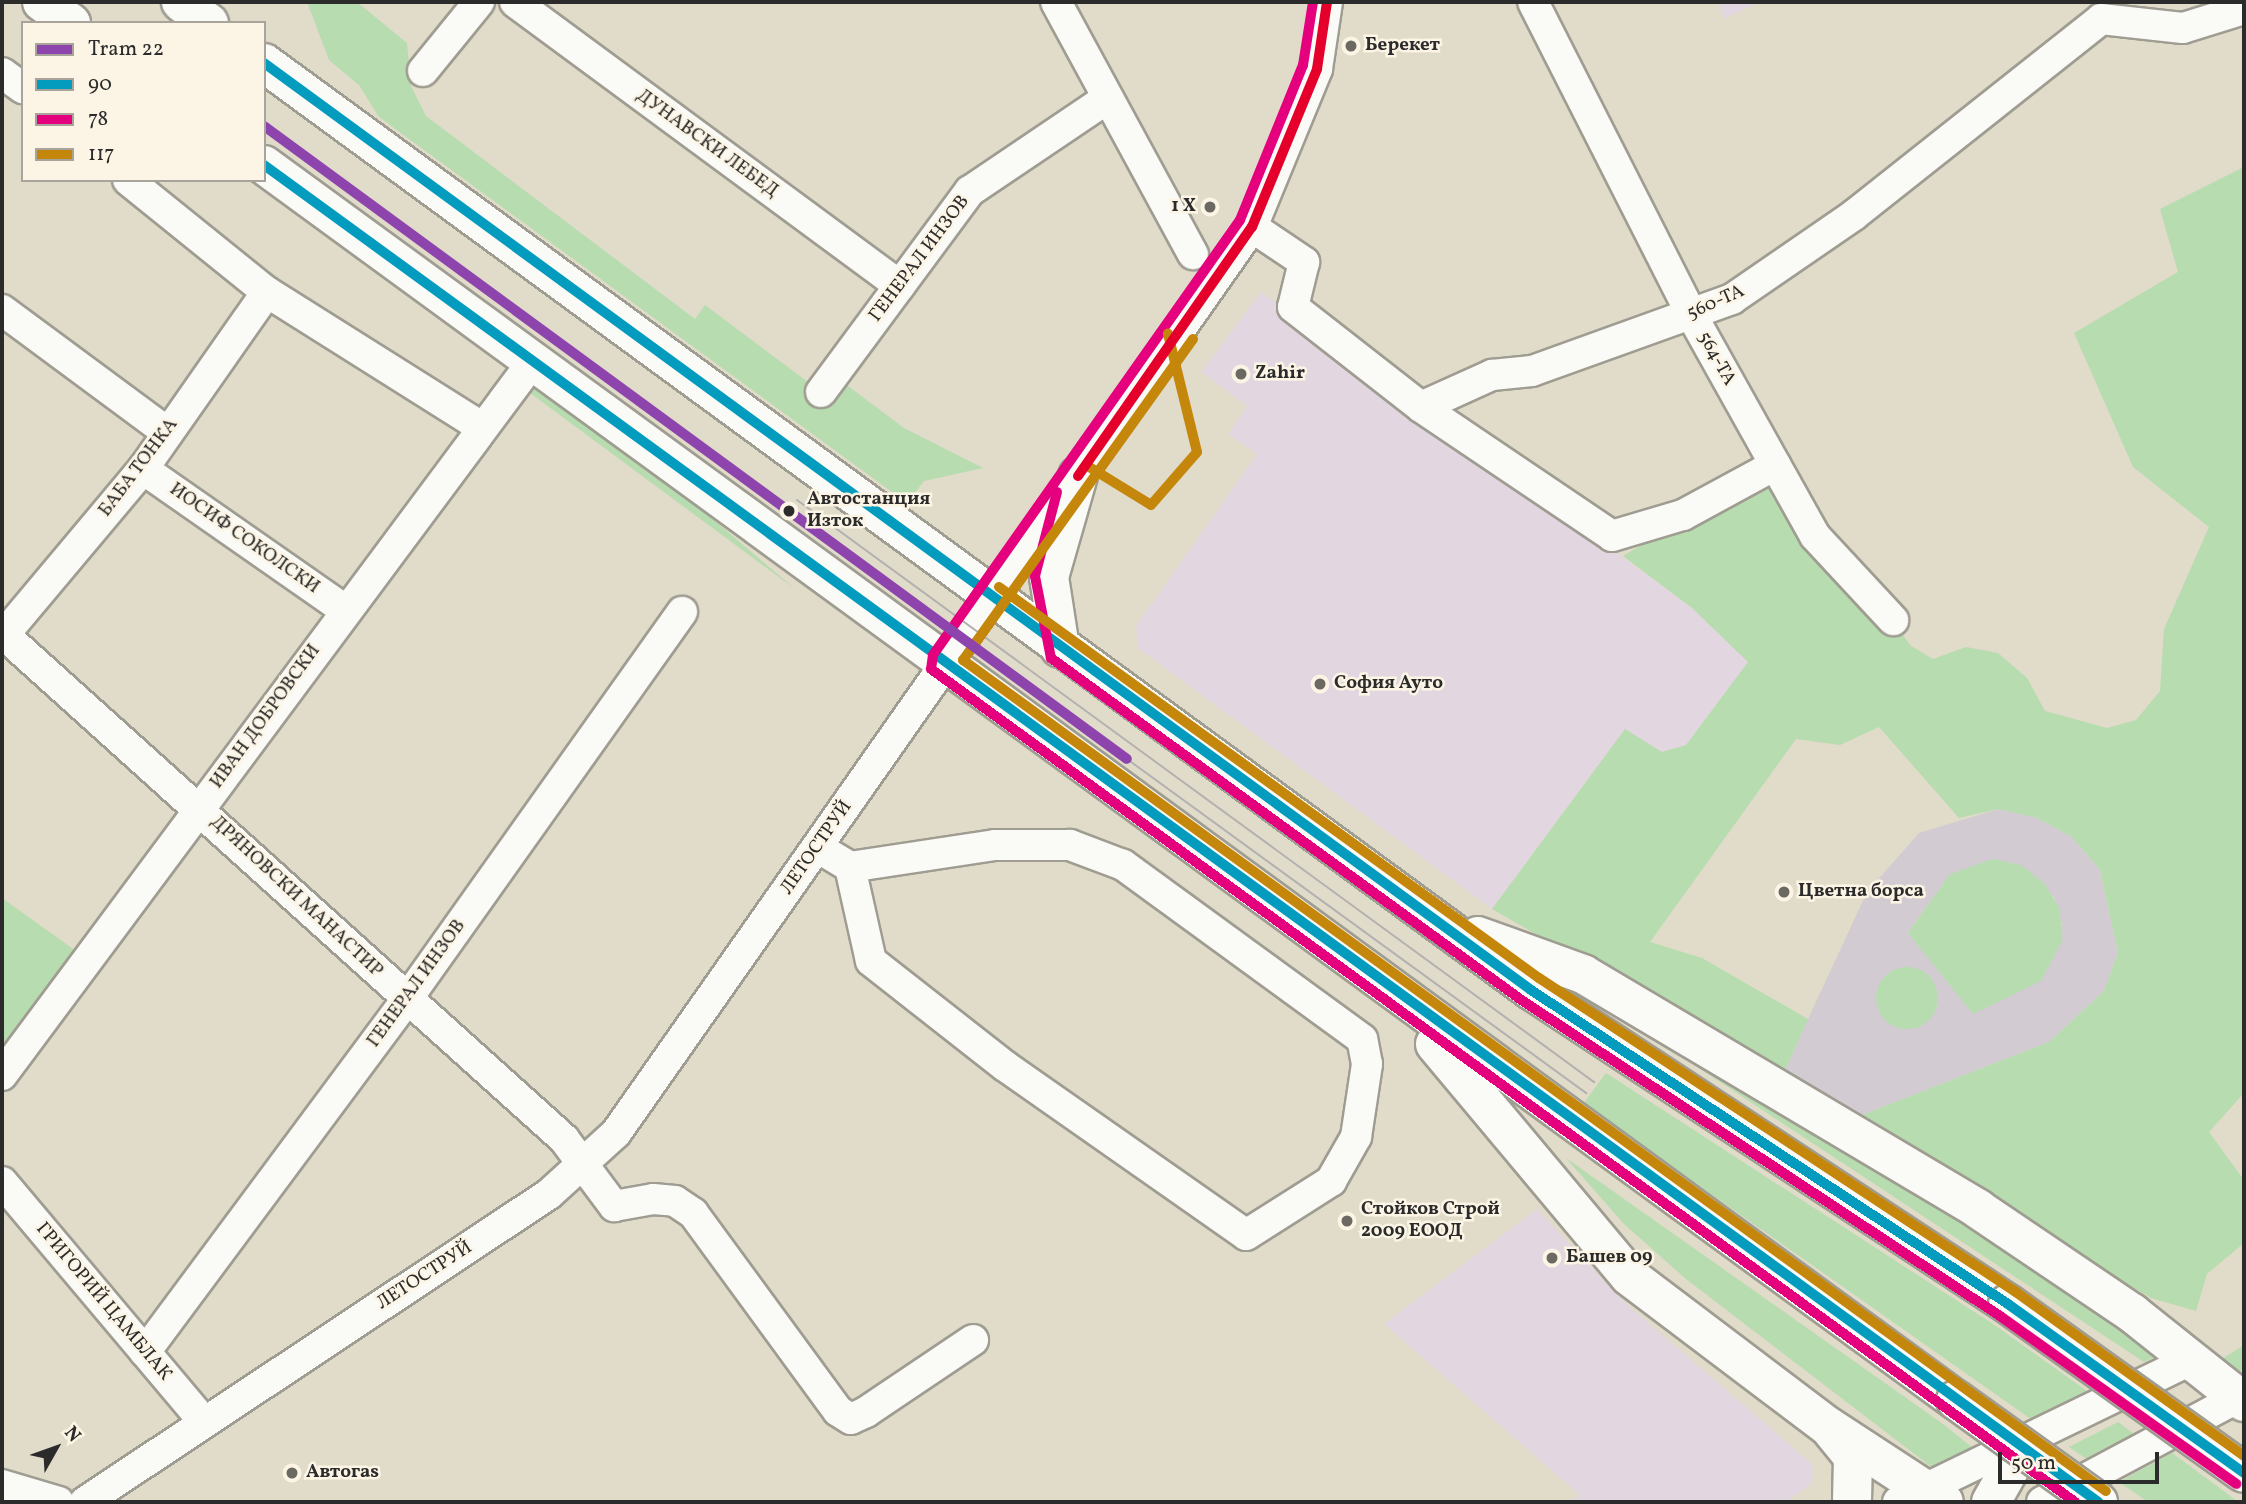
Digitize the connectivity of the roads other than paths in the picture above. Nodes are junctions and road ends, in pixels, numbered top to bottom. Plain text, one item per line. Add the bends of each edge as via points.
1 (42, 2) edge
2 (181, 2) edge
3 (479, 2) edge
4 (514, 2) edge
5 (1056, 2) edge
6 (1327, 2) edge
7 (1533, 2) edge
8 (2244, 9) edge
9 (68, 21) edge
10 (206, 21) edge
11 (266, 64) edge
12 (423, 71) dead end
13 (2, 73) edge
14 (21, 87) edge
15 (1108, 98) junction
16 (266, 166) edge
17 (130, 182) edge
18 (1252, 227) junction
19 (1193, 254) dead end
20 (900, 286) junction
21 (267, 292) junction
22 (2, 310) edge
23 (1691, 314) junction
24 (533, 361) junction
25 (821, 392) dead end
26 (1421, 407) junction
27 (480, 426) junction
28 (167, 432) junction
29 (1775, 465) junction
30 (143, 469) junction
31 (1078, 476) junction
32 (991, 598) junction
33 (345, 610) junction
34 (682, 612) dead end
35 (1893, 620) dead end
36 (2, 635) edge
37 (1060, 648) junction
38 (944, 663) junction
39 (199, 808) junction
40 (817, 847) junction
41 (850, 867) junction
42 (1435, 920) junction
43 (1342, 953) junction
44 (407, 999) junction
45 (2, 1075) edge
46 (585, 1166) junction
47 (2, 1182) edge
48 (973, 1340) dead end
49 (145, 1352) junction
50 (2189, 1360) junction
51 (2241, 1400) edge
52 (204, 1422) junction
53 (1829, 1427) junction
54 (2022, 1447) junction
55 (2244, 1473) edge
56 (2, 1485) edge
57 (1923, 1498) edge
58 (59, 1502) edge
59 (85, 1502) edge
60 (1852, 1502) edge
61 (1992, 1502) edge
62 (2042, 1502) edge
63 (2098, 1502) edge

1 - 9 main road
2 - 10 main road
3 - 12 street
4 - 20 street, ДУНАВСКИ ЛЕБЕД
5 - 15 street
6 - 18 street, ЛЕТОСТРУЙ via 1317,69
7 - 23 street, 564-ТА
8 - 23 street, 560-ТА via 2183,28 2101,19 1854,215 1732,299
11 - 32 main road
13 - 14 street
15 - 19 street
15 - 20 street, ГЕНЕРАЛ ИНЗОВ via 970,191
16 - 24 main road
17 - 21 street
18 - 26 street via 1304,262 1293,307
18 - 31 street, ЛЕТОСТРУЙ
20 - 25 street, ГЕНЕРАЛ ИНЗОВ
21 - 27 street
21 - 28 street, БАБА ТОНКА
22 - 28 street
23 - 26 street, 560-ТА via 1532,371 1492,375
23 - 29 street, 564-ТА
24 - 27 street, ИВАН ДОБРОВСКИ
24 - 38 main road
26 - 29 street via 1612,536 1683,515
27 - 33 street, ИВАН ДОБРОВСКИ
28 - 30 street, БАБА ТОНКА
29 - 35 street, 564-ТА via 1815,536
30 - 33 street, ИОСИФ СОКОЛСКИ
30 - 36 street, БАБА ТОНКА
31 - 32 street, ЛЕТОСТРУЙ
31 - 37 main road via 1049,577
32 - 37 main road
32 - 38 street, ЛЕТОСТРУЙ
33 - 39 street, ИВАН ДОБРОВСКИ
34 - 44 street, ГЕНЕРАЛ ИНЗОВ
36 - 39 street, ДРЯНОВСКИ МАНАСТИР
37 - 42 main road
38 - 40 street, ЛЕТОСТРУЙ
38 - 43 main road
39 - 44 street, ДРЯНОВСКИ МАНАСТИР
39 - 45 street, ИВАН ДОБРОВСКИ
40 - 41 street
40 - 46 street, ЛЕТОСТРУЙ via 640,1103
41 - 41 street via 995,845 1070,845 1123,865 1362,1039 1367,1064 1356,1137 1331,1181 1246,1235 1005,1066 871,961
42 - 50 main road via 1583,974 1978,1209 2132,1313
42 - 55 main road, bridge via 2008,1304
43 - 53 main road via 1457,1065 1629,1276
43 - 63 main road, bridge
44 - 46 street, ДРЯНОВСКИ МАНАСТИР
44 - 49 street, ГЕНЕРАЛ ИНЗОВ
46 - 48 street, ДРЯНОВСКИ МАНАСТИР via 614,1206 653,1199 675,1201 693,1213 851,1419
46 - 52 street, ЛЕТОСТРУЙ
47 - 49 street, ГРИГОРИЙ ЦАМБЛАК
49 - 52 street, ГРИГОРИЙ ЦАМБЛАК
50 - 51 main road
50 - 54 street
51 - 62 street
52 - 59 street, ЛЕТОСТРУЙ
53 - 57 main road
53 - 60 main road via 1853,1457
54 - 57 street
54 - 61 main road
56 - 58 street

